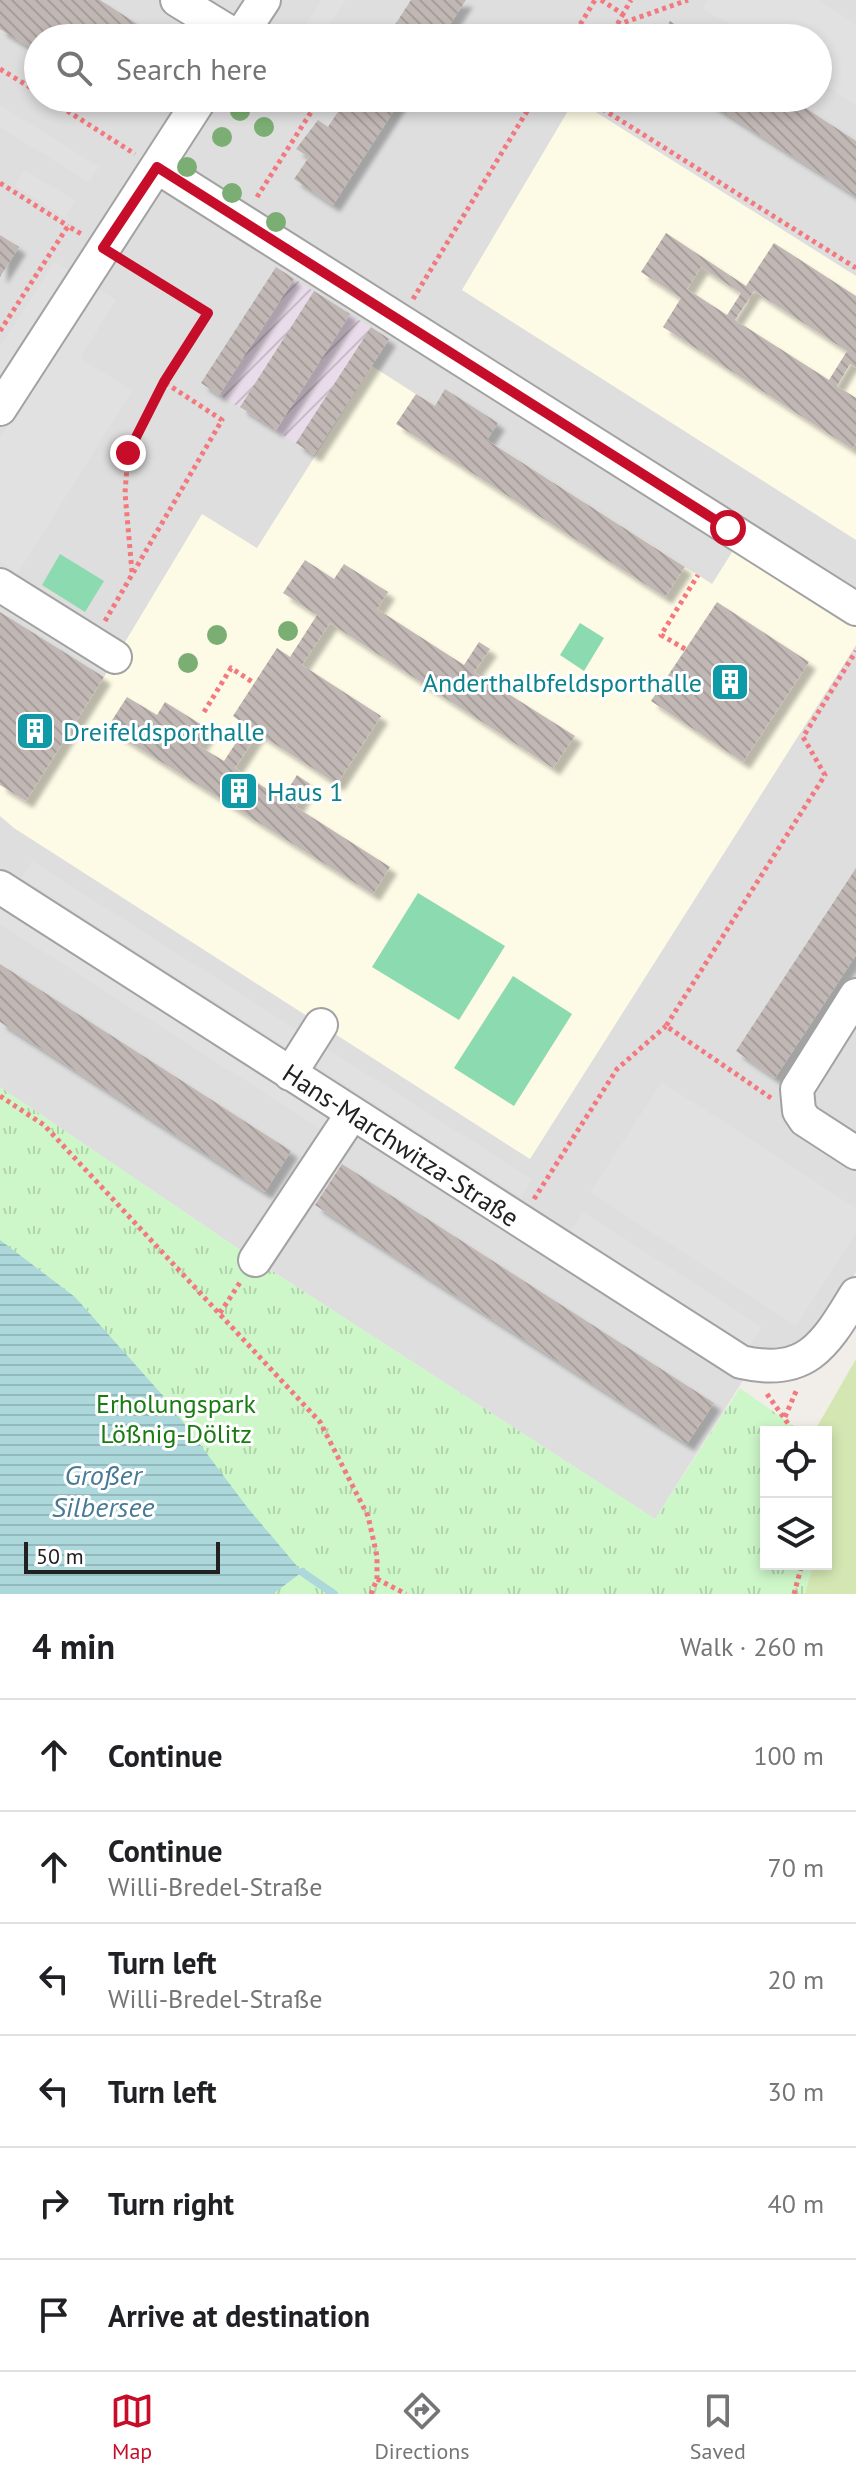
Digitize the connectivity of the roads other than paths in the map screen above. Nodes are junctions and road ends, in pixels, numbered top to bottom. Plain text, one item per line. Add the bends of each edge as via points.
1 (177, 0) edge
2 (264, 0) edge
3 (216, 24) edge
4 (248, 24) edge
5 (192, 112) edge
6 (157, 167) junction
7 (0, 409) edge
8 (0, 585) edge
9 (856, 609) edge
10 (104, 650) road end
11 (0, 887) edge
12 (856, 995) edge
13 (321, 1025) dead end
14 (290, 1074) junction
15 (352, 1114) junction
16 (856, 1153) edge
17 (255, 1260) road end
18 (856, 1294) edge

1 - 3 street
2 - 4 street
5 - 6 street
6 - 7 street
6 - 9 street
8 - 10 street
11 - 14 street, Hans-Marchwitza-Straße
12 - 16 street via 797,1089 805,1120
13 - 14 street
14 - 15 street, Hans-Marchwitza-Straße
15 - 17 street
15 - 18 street, Hans-Marchwitza-Straße via 741,1362 777,1367 810,1355 829,1339

